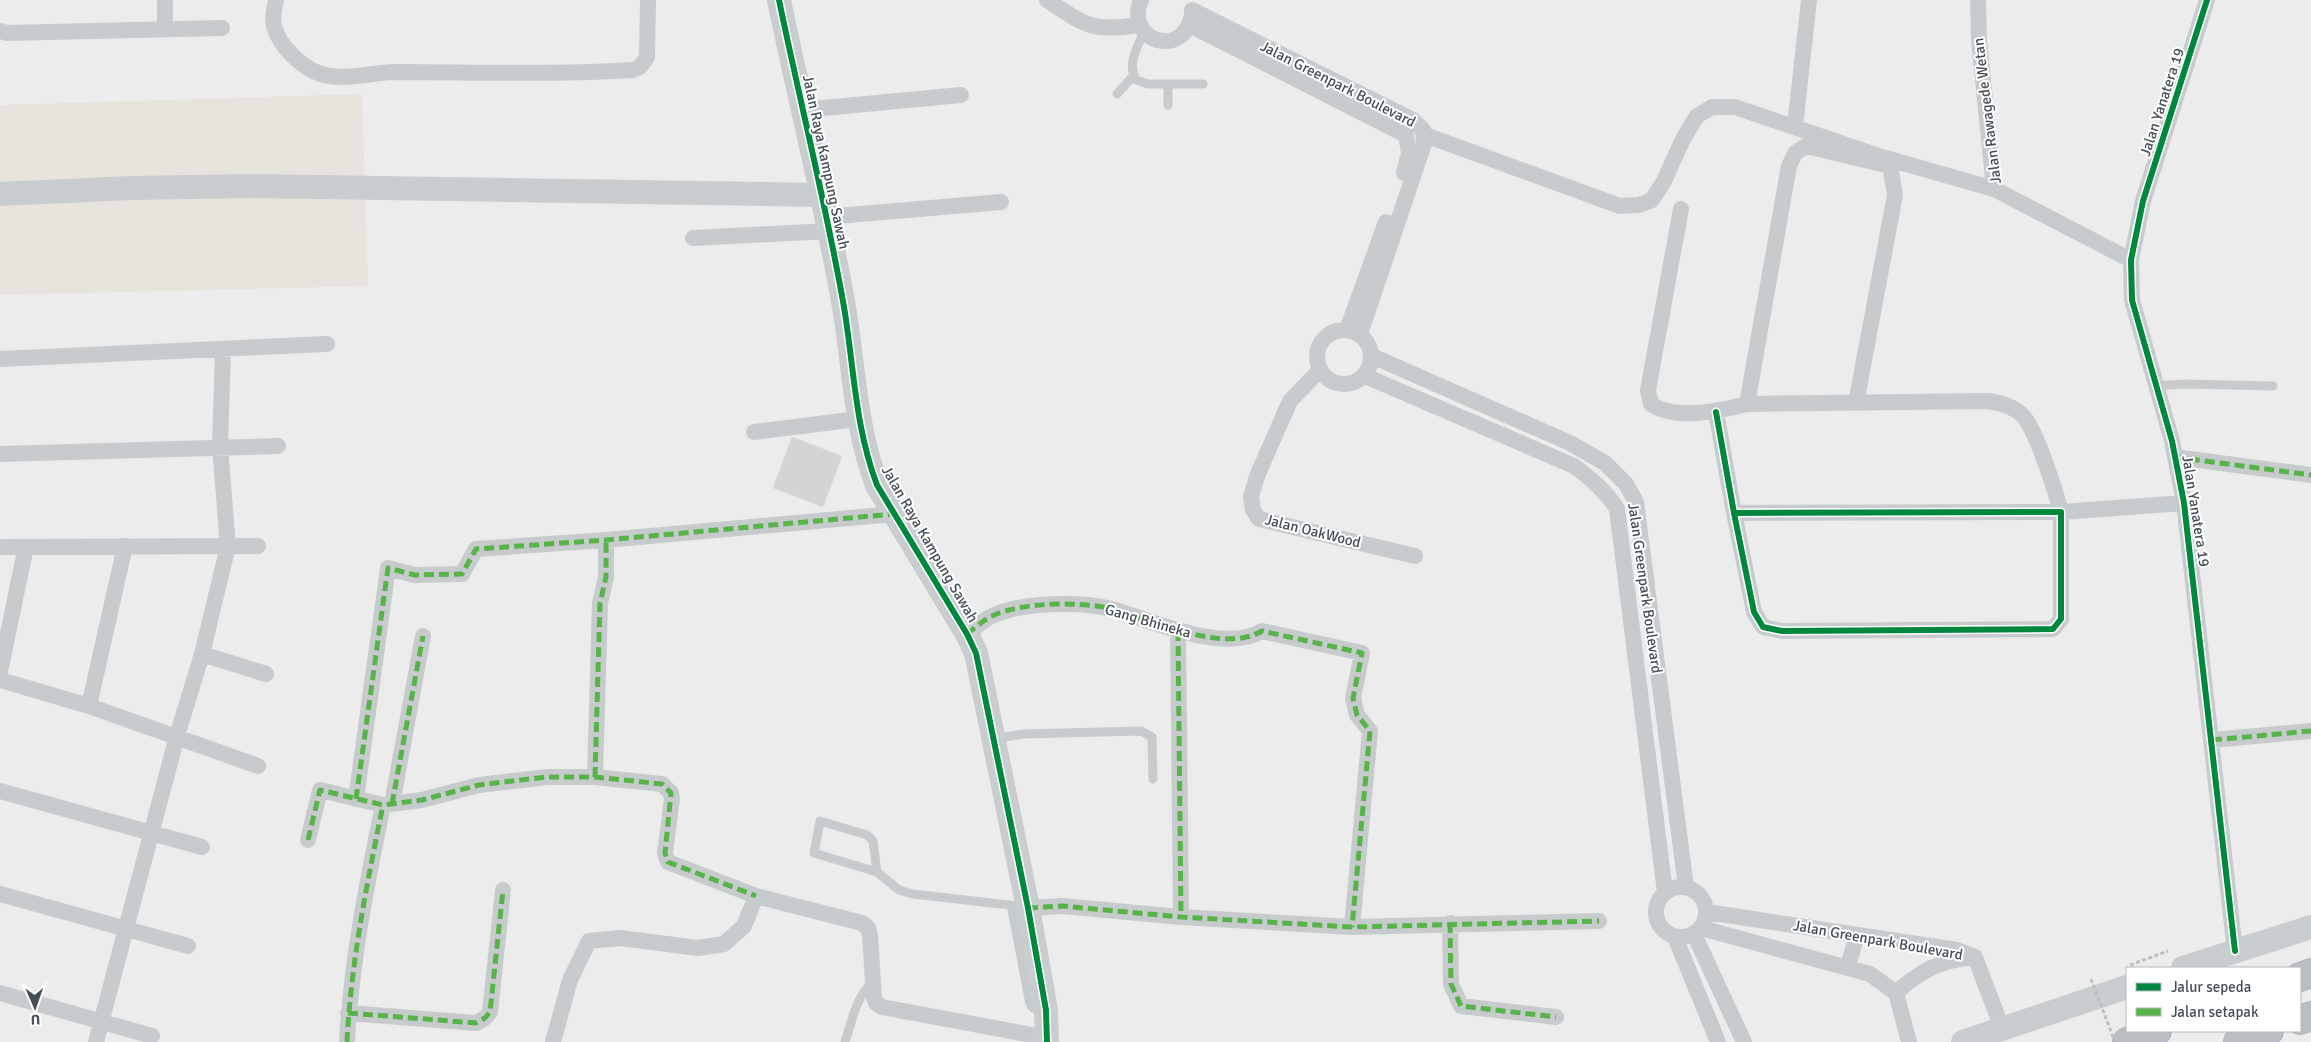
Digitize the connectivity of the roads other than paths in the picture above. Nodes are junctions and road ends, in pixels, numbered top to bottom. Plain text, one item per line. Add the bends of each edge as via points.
1 (165, 0) edge
2 (276, 0) edge
3 (648, 0) edge
4 (779, 0) edge
5 (1047, 0) edge
6 (1141, 0) edge
7 (1810, 0) edge
8 (1978, 0) edge
9 (2207, 0) edge
10 (1190, 12) edge
11 (165, 28) junction
12 (222, 28) dead end
13 (1142, 28) junction
14 (0, 31) edge
15 (1133, 76) junction
16 (1203, 84) dead end
17 (1168, 85) junction
18 (1117, 94) dead end
19 (961, 96) dead end
20 (1168, 106) dead end
21 (802, 110) junction
22 (1795, 126) junction
23 (1425, 135) junction
24 (1994, 190) junction
25 (0, 194) edge
26 (1001, 202) dead end
27 (1681, 209) dead end
28 (825, 214) junction
29 (693, 238) dead end
30 (2131, 260) junction
31 (1353, 332) junction
32 (327, 344) dead end
33 (223, 349) junction
34 (1372, 356) junction
35 (0, 359) edge
36 (1320, 370) junction
37 (1365, 376) junction
38 (2156, 386) junction
39 (2273, 386) dead end
40 (1856, 403) junction
41 (1747, 404) junction
42 (1716, 412) junction
43 (858, 419) junction
44 (754, 432) dead end
45 (278, 446) dead end
46 (220, 447) junction
47 (0, 454) edge
48 (2175, 457) junction
49 (2311, 475) edge
50 (2184, 503) junction
51 (2061, 512) junction
52 (1734, 513) junction
53 (894, 514) junction
54 (606, 540) junction
55 (125, 546) junction
56 (228, 546) junction
57 (258, 546) dead end
58 (0, 547) edge
59 (26, 547) junction
60 (1415, 556) dead end
61 (1178, 631) junction
62 (967, 634) junction
63 (423, 636) dead end
64 (202, 654) junction
65 (0, 671) edge
66 (266, 674) dead end
67 (0, 680) edge
68 (89, 706) junction
69 (2311, 731) edge
70 (177, 736) junction
71 (993, 740) junction
72 (2212, 740) junction
73 (258, 766) dead end
74 (595, 777) junction
75 (1153, 779) dead end
76 (0, 791) edge
77 (356, 799) junction
78 (388, 804) junction
79 (1675, 811) junction
80 (1654, 813) junction
81 (152, 833) junction
82 (308, 840) dead end
83 (202, 847) dead end
84 (877, 872) junction
85 (1686, 887) junction
86 (503, 890) dead end
87 (1665, 892) junction
88 (0, 894) edge
89 (756, 896) junction
90 (1020, 906) junction
91 (1707, 912) junction
92 (1181, 917) junction
93 (1599, 921) dead end
94 (1450, 923) junction
95 (1352, 927) junction
96 (2311, 927) edge
97 (126, 929) junction
98 (1697, 931) junction
99 (1857, 935) junction
100 (1675, 937) junction
101 (188, 946) dead end
102 (2235, 951) junction
103 (1975, 957) junction
104 (2176, 960) edge
105 (1848, 966) junction
106 (2126, 977) edge
107 (873, 982) junction
108 (0, 993) edge
109 (1896, 994) junction
110 (348, 1013) junction
111 (1556, 1017) dead end
112 (102, 1022) junction
113 (2002, 1028) junction
114 (2154, 1032) edge
115 (2266, 1032) edge
116 (152, 1036) dead end
117 (1048, 1040) edge
118 (96, 1042) edge
119 (347, 1042) edge
120 (553, 1042) edge
121 (845, 1042) edge
122 (1718, 1042) edge
123 (1744, 1042) edge
124 (1909, 1042) edge
125 (1963, 1042) edge
126 (2127, 1042) edge
127 (2238, 1042) edge

1 - 11 street
2 - 3 street via 274,26 280,38 310,70 322,75 633,70 647,58
4 - 21 street, Jalan Raya Kampung Sawah
5 - 13 street via 1094,28
6 - 13 street via 1138,8
7 - 22 street
8 - 24 street, Jalan Rawagede Wetan
9 - 30 street, Jalan Yanatera 19 via 2143,201
10 - 13 street via 1185,33 1178,38 1160,41
10 - 23 street, Jalan Greenpark Boulevard via 1414,120
10 - 31 street, Jalan Greenpark Boulevard via 1406,135 1409,153 1405,170
11 - 12 street
11 - 14 street via 7,34
13 - 15 lane via 1132,58
15 - 17 lane via 1140,83
15 - 18 lane
16 - 17 lane
17 - 20 lane
19 - 21 street
21 - 28 street, Jalan Raya Kampung Sawah
22 - 23 street via 1734,107 1712,107 1697,116 1652,200 1639,205 1620,206
22 - 24 street via 1882,157
23 - 31 street, Jalan Greenpark Boulevard
24 - 30 street, Jalan Rawagede Wetan
25 - 28 street via 253,186
26 - 28 street
27 - 42 street via 1648,390 1651,404 1660,410
28 - 29 street
28 - 43 street, Jalan Raya Kampung Sawah via 844,308
30 - 38 street, Jalan Yanatera 19 via 2132,300
31 - 34 street via 1369,344
31 - 36 street via 1328,335 1317,350
32 - 33 street
33 - 35 street
33 - 46 street
34 - 37 street
34 - 79 street, Jalan Greenpark Boulevard via 1570,443 1605,463 1626,484 1636,502
36 - 37 street via 1332,382 1350,384
36 - 60 street, Jalan OakWood via 1290,401 1257,476 1251,497 1253,510 1259,519
37 - 80 street, Jalan Greenpark Boulevard via 1574,466 1594,481 1618,509
38 - 39 lane
38 - 48 street, Jalan Yanatera 19
40 - 41 street
40 - 41 street via 1895,195 1894,180 1890,166 1806,146 1795,153 1789,166
40 - 51 street via 1988,401 2006,404 2024,416 2055,488
41 - 42 street
42 - 52 street
43 - 44 street
43 - 53 street, Jalan Raya Kampung Sawah via 876,485
45 - 46 street
46 - 47 street
46 - 56 street
48 - 49 street
48 - 50 street, Jalan Yanatera 19
50 - 51 street
50 - 72 street, Jalan Yanatera 19
51 - 52 street
51 - 52 street via 2061,619 2054,629 1782,631 1763,627 1754,612
53 - 54 street
53 - 62 street, Jalan Raya Kampung Sawah
54 - 74 street via 606,577 600,603
54 - 77 street via 476,549 462,574 415,575 388,568
55 - 56 street
55 - 59 street
55 - 68 street
56 - 57 street
56 - 64 street
58 - 59 street
59 - 65 street
61 - 62 street, Gang Bhineka via 1098,607 1040,604 992,616
61 - 92 street
61 - 95 street, Gang Bhineka via 1250,638 1262,631 1362,653 1353,698 1357,715 1370,730
62 - 71 street, Jalan Raya Kampung Sawah via 976,653
63 - 78 street
64 - 66 street
64 - 70 street
67 - 68 street
68 - 70 street
69 - 72 street
70 - 73 street
70 - 81 street
71 - 75 lane via 1022,734 1141,731 1152,737
71 - 90 street, Jalan Raya Kampung Sawah
72 - 102 street, Jalan Yanatera 19
74 - 78 street via 489,784 422,800
74 - 89 street via 667,787 672,799 664,854 666,860
76 - 81 street
77 - 78 street
77 - 82 street via 320,790
78 - 110 street via 364,901
79 - 80 street
79 - 85 street, Jalan Greenpark Boulevard
80 - 87 street, Jalan Greenpark Boulevard
81 - 83 street
81 - 97 street
84 - 84 lane via 873,840 820,821 814,852
84 - 90 lane via 899,890 913,894
85 - 87 street
85 - 91 street via 1701,896
86 - 110 street via 490,1012 485,1018 476,1022
87 - 100 street via 1657,904 1656,918 1663,930
88 - 97 street
89 - 107 street via 862,923 870,935
89 - 120 street via 744,926 724,944 698,948 620,938 589,942 570,980
90 - 92 street via 1062,906
90 - 117 street, Jalan Raya Kampung Sawah via 1046,1010
91 - 98 street
91 - 99 street, Jalan Greenpark Boulevard
92 - 95 street
93 - 94 street
94 - 95 street
94 - 111 street via 1451,984 1461,1006
96 - 102 street
97 - 101 street
97 - 112 street
98 - 100 street
98 - 105 street, Jalan Greenpark Boulevard
98 - 123 street
99 - 103 street, Jalan Greenpark Boulevard via 1957,950
99 - 105 street
100 - 122 street
102 - 104 street
103 - 109 street via 1940,964 1916,976
103 - 113 street, Jalan Greenpark Boulevard
105 - 109 street, Jalan Greenpark Boulevard via 1870,974
106 - 113 street
107 - 117 street via 874,998 882,1007
107 - 121 lane via 864,989
108 - 112 street
109 - 124 street
110 - 119 street
112 - 116 street
112 - 118 street
113 - 125 street
114 - 126 highway
115 - 127 highway

